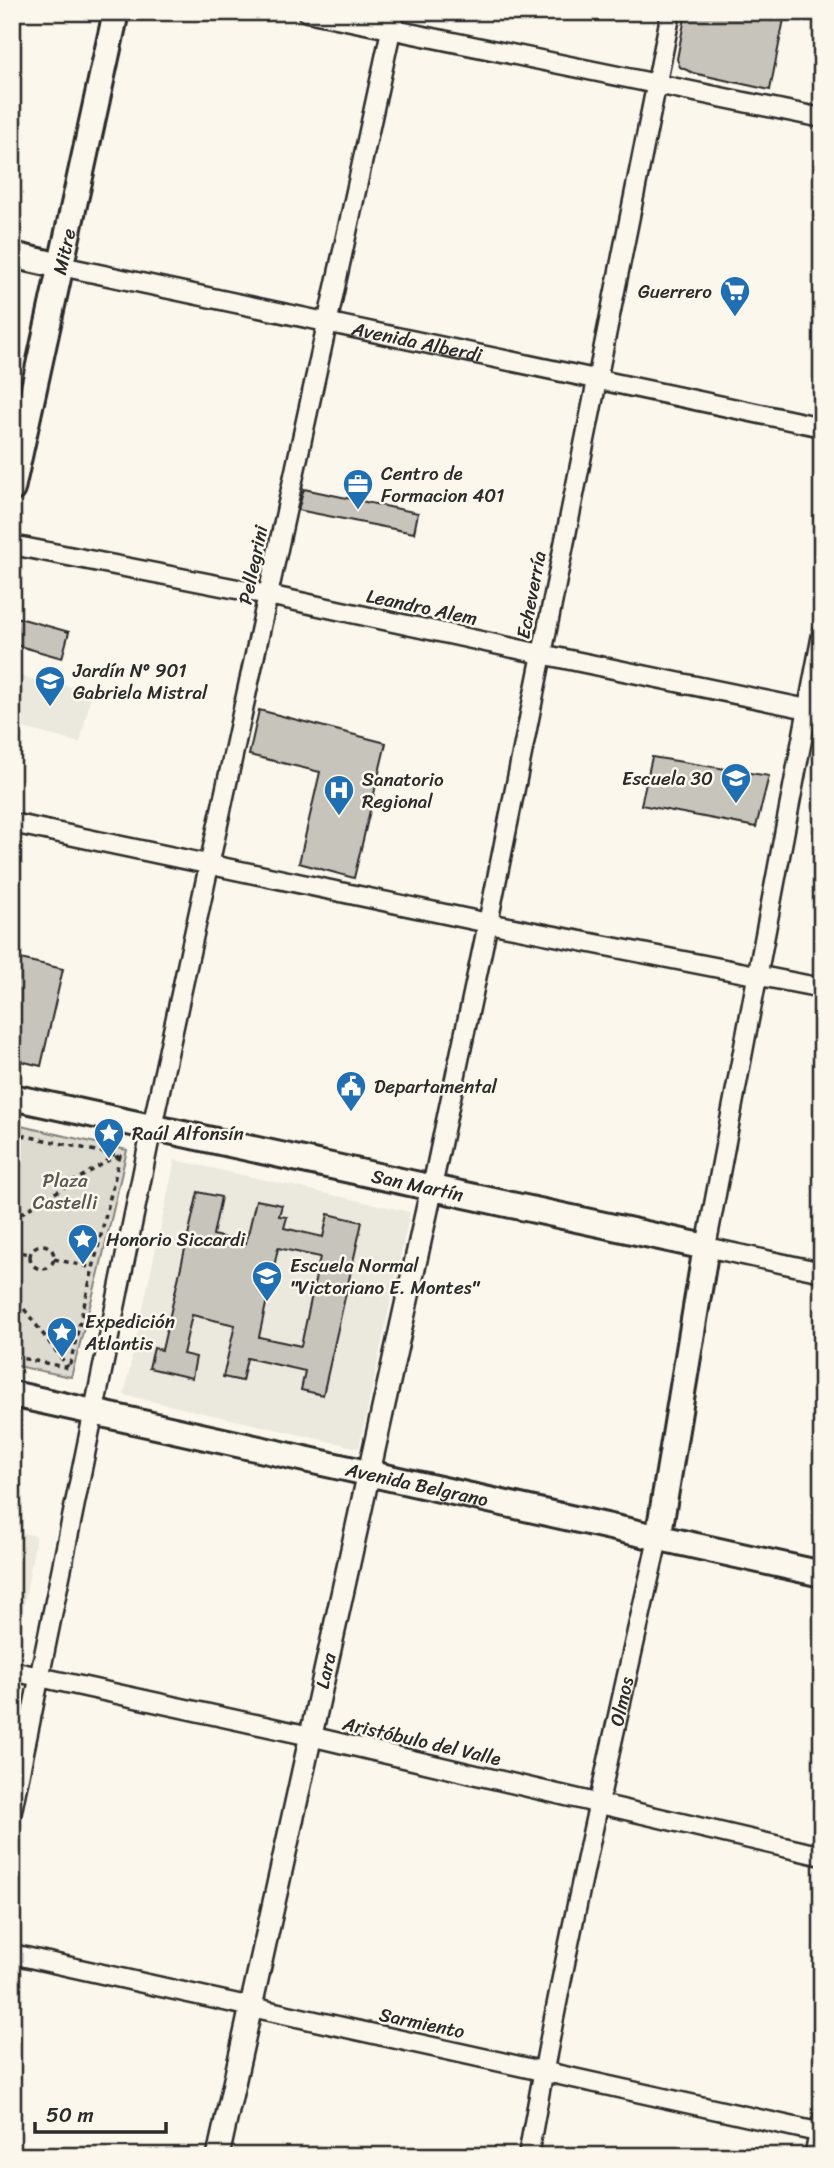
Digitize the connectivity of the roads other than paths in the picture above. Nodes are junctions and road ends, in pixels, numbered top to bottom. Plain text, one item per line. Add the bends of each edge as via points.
1 (116, 12) edge
2 (307, 12) edge
3 (671, 12) edge
4 (393, 21) edge
5 (657, 84) junction
6 (822, 118) edge
7 (12, 255) edge
8 (61, 266) junction
9 (327, 322) junction
10 (597, 379) junction
11 (822, 426) edge
12 (12, 489) edge
13 (12, 544) edge
14 (268, 595) junction
15 (822, 634) edge
16 (541, 654) junction
17 (815, 710) edge
18 (12, 823) edge
19 (210, 864) junction
20 (488, 923) junction
21 (758, 975) junction
22 (822, 988) edge
23 (12, 1097) edge
24 (152, 1127) junction
25 (432, 1186) junction
26 (706, 1247) junction
27 (822, 1272) edge
28 (12, 1394) edge
29 (94, 1412) junction
30 (369, 1474) junction
31 (658, 1539) junction
32 (822, 1574) edge
33 (12, 1671) edge
34 (40, 1677) junction
35 (310, 1736) junction
36 (598, 1804) junction
37 (12, 1811) edge
38 (822, 1856) edge
39 (12, 1954) edge
40 (251, 2007) junction
41 (543, 2072) junction
42 (821, 2129) edge
43 (218, 2156) edge
44 (528, 2156) edge
45 (814, 2156) edge

1 - 8 main road, Mitre
2 - 4 street
3 - 5 street, Echeverría
4 - 5 street
4 - 9 street, Pellegrini
5 - 6 street
5 - 10 street, Echeverría
7 - 8 main road, Avenida Alberdi
8 - 9 street, Avenida Alberdi
8 - 12 main road, Mitre
9 - 10 street, Avenida Alberdi
9 - 14 street, Pellegrini
10 - 11 street, Avenida Alberdi
10 - 16 street, Echeverría
13 - 14 street, Leandro Alem
14 - 16 street, Leandro Alem
14 - 19 street, Pellegrini
15 - 17 street
16 - 17 street, Leandro Alem
16 - 20 street, Echeverría
17 - 21 street
18 - 19 street
19 - 20 street
19 - 24 street, Pellegrini
20 - 21 street
20 - 25 street, Echeverría
21 - 22 street
21 - 26 street
23 - 24 main road, San Martín
24 - 25 main road, San Martín
24 - 29 street, Pellegrini
25 - 26 main road, San Martín
25 - 30 street, Lara
26 - 27 street, San Martín
26 - 31 main road, Olmos
28 - 29 main road, Avenida Belgrano
29 - 30 main road, Avenida Belgrano
29 - 34 street, Pellegrini
30 - 31 main road, Avenida Belgrano
30 - 35 street, Lara
31 - 32 main road, Avenida Belgrano
31 - 36 street, Olmos
33 - 34 street, Aristóbulo del Valle
34 - 35 street, Aristóbulo del Valle
34 - 37 street, Pellegrini
35 - 36 street, Aristóbulo del Valle
35 - 40 street, Lara
36 - 38 street, Aristóbulo del Valle
36 - 41 street, Olmos
39 - 40 street, Sarmiento
40 - 41 street, Sarmiento
40 - 43 street, Lara
41 - 42 street, Sarmiento
41 - 44 street, Olmos
42 - 45 street

